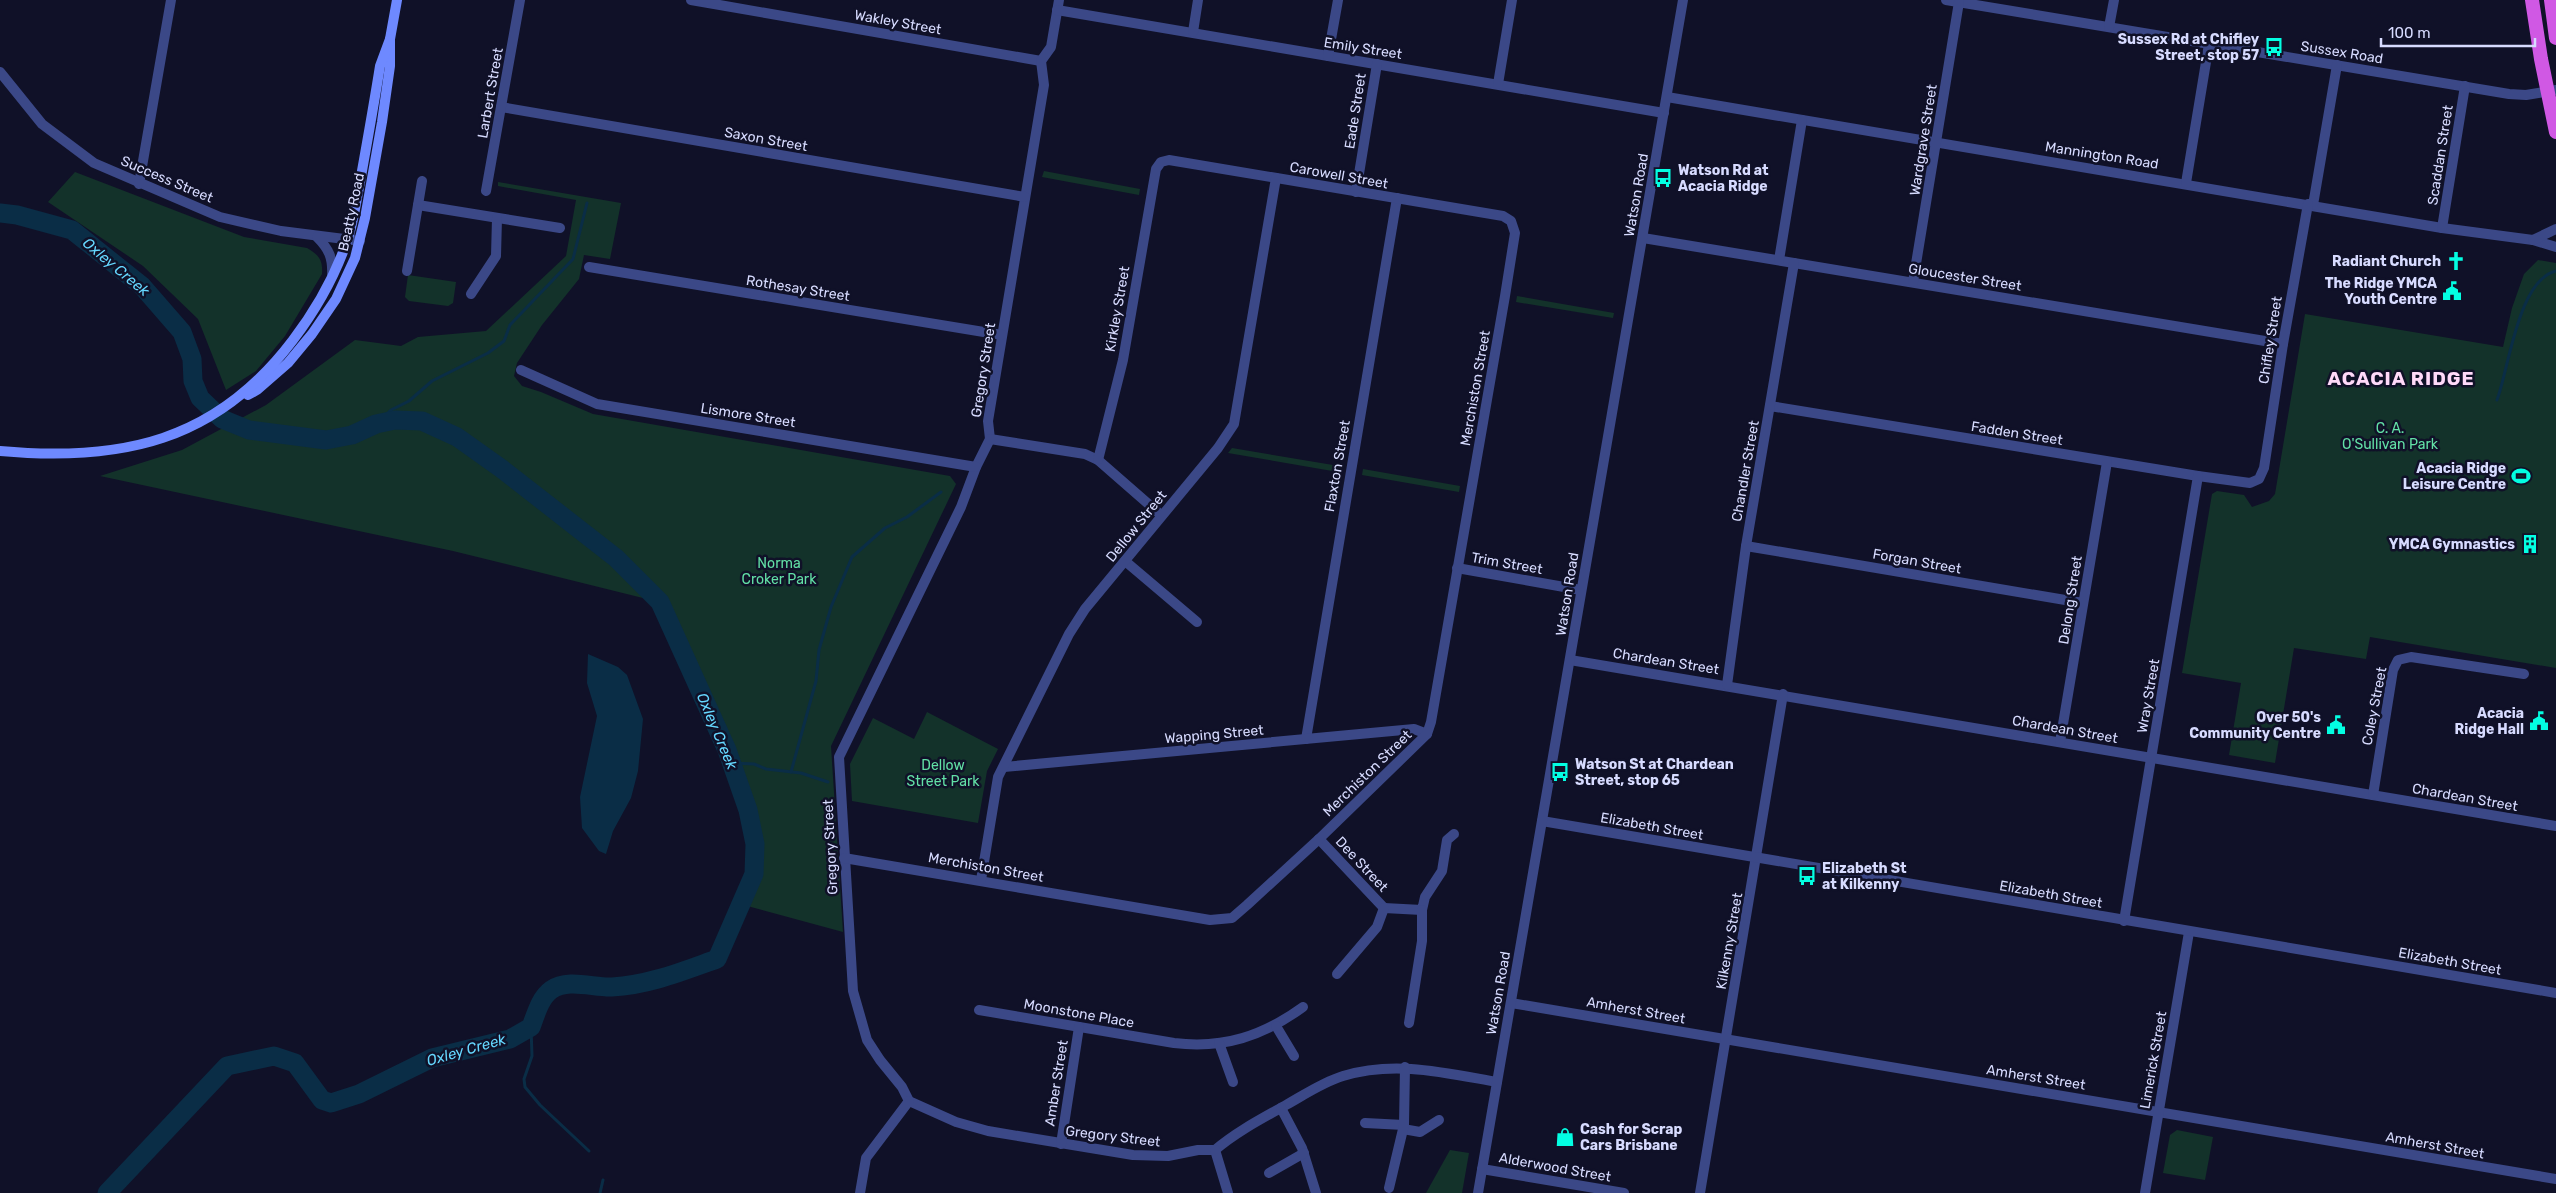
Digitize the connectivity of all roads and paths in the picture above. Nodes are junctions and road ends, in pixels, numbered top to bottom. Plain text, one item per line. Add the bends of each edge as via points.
1 (172, 0) edge
2 (397, 0) edge
3 (520, 0) edge
4 (691, 0) edge
5 (1198, 0) edge
6 (1338, 0) edge
7 (1512, 0) edge
8 (1684, 0) edge
9 (1946, 0) edge
10 (2114, 0) edge
11 (2532, 0) edge
12 (2551, 0) edge
13 (1960, 2) junction
14 (1058, 5) edge
15 (2109, 27) junction
16 (1193, 32) junction
17 (2556, 38) edge
18 (390, 39) junction
19 (2209, 44) junction
20 (1328, 56) junction
21 (1041, 61) junction
22 (1377, 64) junction
23 (2337, 65) junction
24 (0, 72) edge
25 (1498, 84) junction
26 (2465, 86) junction
27 (2552, 91) edge
28 (1667, 97) junction
29 (502, 107) junction
30 (1664, 113) junction
31 (1802, 120) junction
32 (2556, 132) edge
33 (1936, 143) junction
34 (1161, 162) joint
35 (1276, 178) junction
36 (422, 181) dead end
37 (2186, 183) junction
38 (139, 184) junction
39 (486, 191) dead end
40 (1356, 192) junction
41 (1025, 197) junction
42 (1397, 198) junction
43 (418, 205) junction
44 (2310, 205) junction
45 (497, 218) junction
46 (1511, 221) joint
47 (560, 228) dead end
48 (2442, 228) junction
49 (2556, 229) edge
50 (317, 237) junction
51 (1643, 238) junction
52 (348, 240) junction
53 (2532, 240) junction
54 (360, 242) junction
55 (2556, 246) edge
56 (1779, 260) junction
57 (1794, 263) junction
58 (589, 267) dead end
59 (407, 271) dead end
60 (332, 276) junction
61 (1913, 282) junction
62 (472, 294) dead end
63 (1002, 335) junction
64 (2282, 344) junction
65 (521, 370) dead end
66 (233, 402) junction
67 (1770, 406) junction
68 (990, 439) junction
69 (0, 451) edge
70 (1098, 460) junction
71 (2107, 462) junction
72 (976, 467) junction
73 (2198, 476) junction
74 (2259, 479) joint
75 (1161, 515) junction
76 (1746, 546) junction
77 (1125, 561) junction
78 (1457, 568) junction
79 (1581, 590) junction
80 (2084, 603) junction
81 (1196, 622) dead end
82 (1570, 660) junction
83 (2524, 674) dead end
84 (1727, 685) junction
85 (1783, 694) junction
86 (1427, 734) junction
87 (1306, 739) junction
88 (2060, 742) junction
89 (2152, 758) junction
90 (1004, 766) junction
91 (2373, 795) junction
92 (1542, 821) junction
93 (2556, 826) edge
94 (1454, 834) dead end
95 (1319, 839) junction
96 (844, 858) junction
97 (1757, 858) junction
98 (981, 880) junction
99 (1384, 908) junction
100 (1422, 910) junction
101 (2124, 921) junction
102 (2189, 932) junction
103 (1337, 974) dead end
104 (2556, 993) edge
105 (1510, 1003) junction
106 (1303, 1007) dead end
107 (979, 1010) dead end
108 (1409, 1023) dead end
109 (1276, 1026) junction
110 (1079, 1027) junction
111 (1726, 1040) junction
112 (1219, 1043) junction
113 (1294, 1056) dead end
114 (1405, 1068) junction
115 (1234, 1082) dead end
116 (1497, 1082) junction
117 (909, 1101) junction
118 (1281, 1108) junction
119 (2159, 1112) junction
120 (1439, 1120) dead end
121 (1365, 1123) dead end
122 (1403, 1127) junction
123 (1061, 1144) junction
124 (1215, 1150) junction
125 (1304, 1153) junction
126 (1482, 1169) junction
127 (1269, 1173) dead end
128 (2556, 1179) edge
129 (1389, 1188) dead end
130 (860, 1193) edge
131 (1228, 1193) edge
132 (1316, 1193) edge
133 (1478, 1193) edge
134 (1624, 1193) edge
135 (1700, 1193) edge
136 (2145, 1193) edge

1 - 38 street
2 - 18 main road, Beatty Road
3 - 29 street, Larbert Street
4 - 21 street, Wakley Street
5 - 16 street
6 - 20 street
7 - 25 street
8 - 28 street, Watson Road
9 - 13 street, Sussex Road
10 - 15 street
11 - 27 highway
12 - 17 highway
13 - 15 street, Sussex Road
13 - 33 street, Wardgrave Street
14 - 16 street, Emily Street
14 - 21 street via 1051,47
15 - 19 street, Sussex Road
16 - 20 street, Emily Street
18 - 52 main road, Beatty Road via 380,66
18 - 54 main road, Beatty Road via 390,66 382,122
19 - 23 street, Sussex Road
19 - 37 street
20 - 22 street, Emily Street
21 - 41 street, Gregory Street via 1044,85
22 - 25 street, Emily Street
22 - 40 street, Eade Street
23 - 26 street, Sussex Road
23 - 44 street, Chifley Street
24 - 38 street, Success Street via 42,124 94,163
25 - 30 street, Emily Street
26 - 27 street, Sussex Road via 2519,95
26 - 48 street, Scaddan Street
27 - 32 highway
28 - 30 street, Watson Road
28 - 31 street, Mannington Road
29 - 39 street, Larbert Street
29 - 41 street, Saxon Street
30 - 51 street, Watson Road
31 - 33 street, Mannington Road
31 - 56 street
33 - 37 street, Mannington Road
33 - 61 street, Wardgrave Street
34 - 35 street, Carowell Street via 1168,160
34 - 70 street, Kirkley Street via 1156,169 1122,360
35 - 40 street, Carowell Street
35 - 75 street, Dellow Street via 1234,424 1218,448
36 - 43 street
37 - 44 street, Mannington Road
38 - 50 street, Success Street via 220,217
40 - 42 street, Carowell Street
41 - 63 street, Gregory Street
42 - 46 street, Carowell Street via 1502,216
42 - 87 street, Flaxton Street
43 - 45 street
43 - 59 street
44 - 48 street, Mannington Road
44 - 64 street, Chifley Street
45 - 47 street
45 - 62 street via 496,256
46 - 78 street, Merchiston Street via 1515,233
48 - 53 street, Mannington Road
49 - 53 street
50 - 52 street, Success Street
50 - 60 street via 333,260
51 - 56 street, Gloucester Street
51 - 79 street, Watson Road
52 - 54 street, Success Street
52 - 60 main road, Beatty Road
53 - 55 street, Mannington Road
54 - 66 main road, Beatty Road via 336,299 312,334 272,378
56 - 57 street, Gloucester Street
57 - 61 street, Gloucester Street
57 - 67 street, Chandler Street
58 - 63 street, Rothesay Street
60 - 66 main road, Beatty Road via 302,328 278,360
61 - 64 street, Gloucester Street
63 - 68 street, Gregory Street via 988,421
64 - 74 street, Chifley Street via 2264,468
65 - 72 street, Lismore Street via 597,404
66 - 69 main road, Beatty Road via 208,420 145,444 88,453
67 - 71 street, Fadden Street
67 - 76 street, Chandler Street
68 - 70 street via 1085,454
68 - 72 street, Gregory Street
70 - 75 street
71 - 73 street, Fadden Street
71 - 80 street, Delong Street
72 - 96 street, Gregory Street via 961,507 839,757
73 - 74 street, Fadden Street via 2250,483
73 - 89 street, Wray Street
75 - 77 street, Dellow Street
76 - 80 street, Forgan Street
76 - 84 street, Chandler Street
77 - 81 street
77 - 90 street, Dellow Street via 1085,609 1069,634
78 - 79 street, Trim Street
78 - 86 street, Merchiston Street
79 - 82 street, Watson Road
80 - 88 street, Delong Street
82 - 84 street, Chardean Street
82 - 92 street, Watson Road
83 - 91 street, Coley Street via 2411,657 2398,660 2393,670
84 - 85 street, Chardean Street
85 - 88 street, Chardean Street
85 - 97 street, Kilkenny Street
86 - 87 street, Wapping Street via 1414,729
86 - 95 street, Merchiston Street
87 - 90 street, Wapping Street
88 - 89 street, Chardean Street
89 - 91 street, Chardean Street
89 - 101 street, Wray Street
90 - 98 street, Dellow Street via 998,777
91 - 93 street, Chardean Street
92 - 97 street, Elizabeth Street
92 - 105 street, Watson Road
94 - 100 street via 1447,840 1442,871 1425,897
95 - 98 street, Merchiston Street via 1232,918 1218,920
95 - 99 street, Dee Street
96 - 98 street, Merchiston Street
96 - 117 street, Gregory Street via 853,991 858,1015 867,1040
97 - 101 street, Elizabeth Street
97 - 111 street, Kilkenny Street
99 - 100 street
99 - 103 street via 1377,927
100 - 108 street via 1422,940
101 - 102 street, Elizabeth Street
102 - 104 street, Elizabeth Street
102 - 119 street, Limerick Street
105 - 111 street, Amherst Street
105 - 116 street, Watson Road
106 - 109 street, Moonstone Place
107 - 110 street, Moonstone Place
109 - 112 street, Moonstone Place via 1255,1035
109 - 113 street
110 - 112 street, Moonstone Place via 1174,1044 1205,1046
110 - 123 street, Amber Street
111 - 119 street, Amherst Street
111 - 135 street, Kilkenny Street
112 - 115 street
114 - 116 street
114 - 118 street via 1374,1068 1342,1076
114 - 122 street
116 - 126 street, Watson Road
117 - 123 street, Gregory Street via 956,1122
117 - 130 street via 866,1158
118 - 124 street via 1231,1136
118 - 125 street
119 - 128 street, Amherst Street
119 - 136 street, Limerick Street
120 - 122 street via 1420,1132
121 - 122 street
122 - 129 street
123 - 124 street, Gregory Street via 1133,1155 1168,1156
124 - 131 street
125 - 127 street
125 - 132 street
126 - 133 street, Watson Road
126 - 134 street, Alderwood Street

